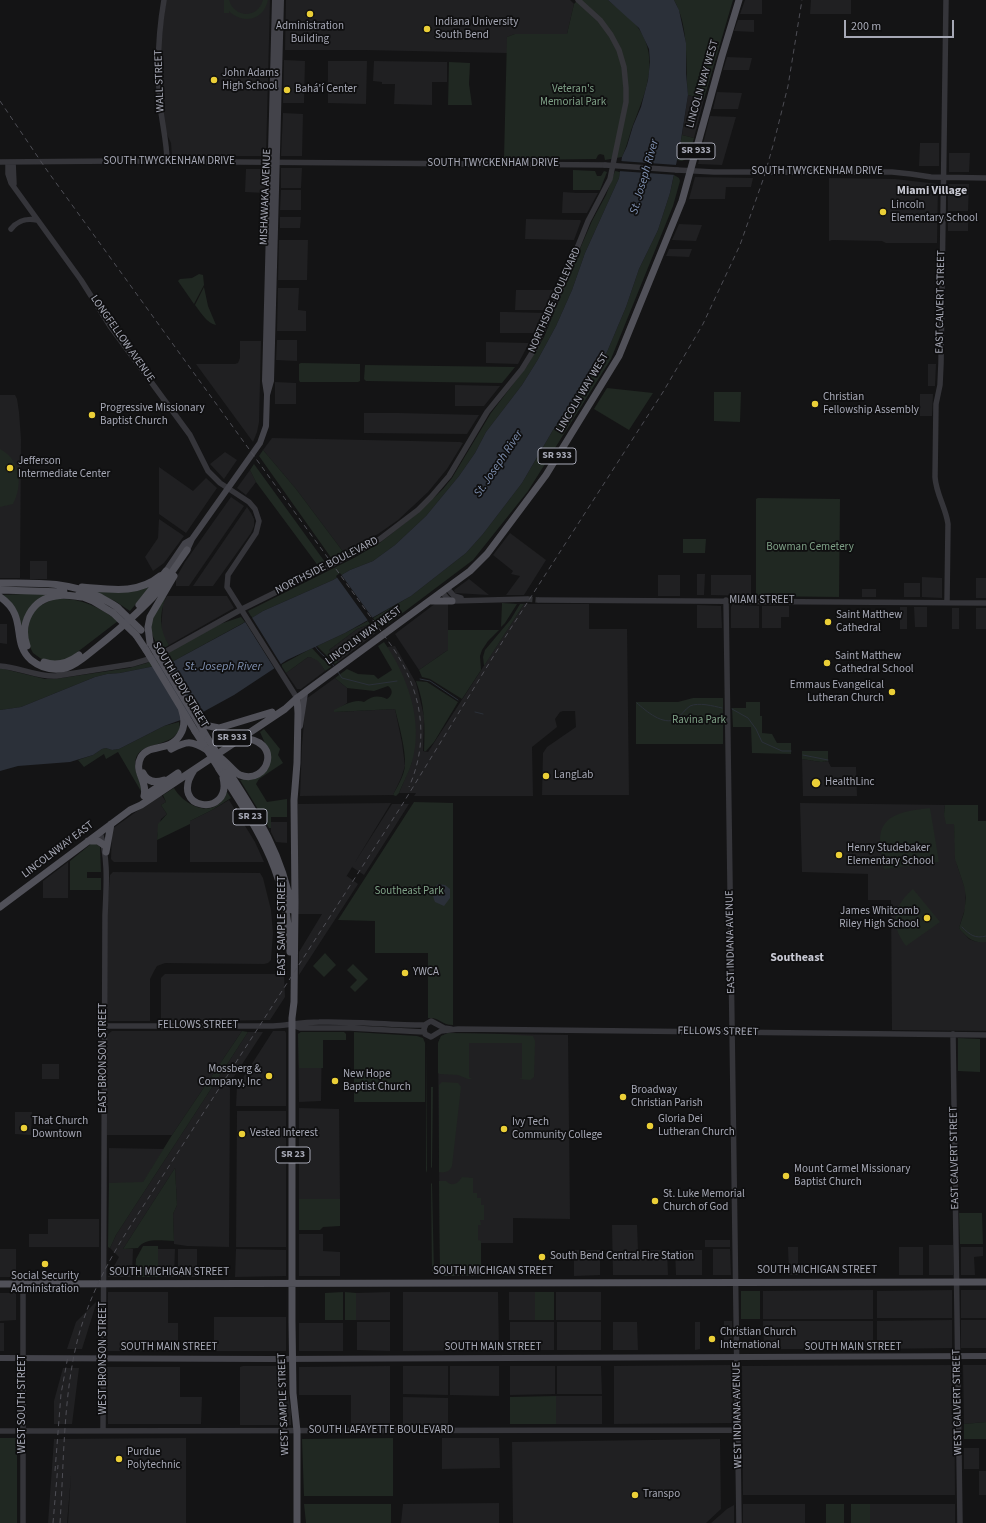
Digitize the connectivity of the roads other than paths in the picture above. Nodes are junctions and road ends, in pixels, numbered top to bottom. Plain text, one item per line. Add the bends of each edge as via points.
1 (164, 0) edge
2 (275, 0) edge
3 (281, 0) edge
4 (578, 0) edge
5 (739, 0) edge
6 (946, 0) edge
7 (0, 162) edge
8 (11, 162) junction
9 (167, 162) junction
10 (274, 162) junction
11 (690, 171) junction
12 (943, 178) junction
13 (986, 178) edge
14 (37, 220) junction
15 (11, 229) dead end
16 (228, 489) junction
17 (192, 539) junction
18 (187, 550) junction
19 (166, 571) junction
20 (0, 583) edge
21 (65, 585) junction
22 (228, 588) joint
23 (0, 590) edge
24 (444, 590) junction
25 (0, 597) edge
26 (82, 597) junction
27 (430, 600) junction
28 (473, 600) junction
29 (527, 600) tunnel mouth
30 (539, 600) tunnel mouth
31 (726, 600) junction
32 (452, 601) junction
33 (947, 602) junction
34 (986, 602) edge
35 (115, 611) junction
36 (244, 612) junction
37 (149, 646) junction
38 (0, 666) edge
39 (304, 693) junction
40 (297, 698) junction
41 (182, 709) junction
42 (272, 712) junction
43 (200, 728) junction
44 (298, 729) junction
45 (240, 738) junction
46 (203, 743) junction
47 (196, 767) junction
48 (224, 768) junction
49 (168, 779) junction
50 (144, 796) junction
51 (130, 810) junction
52 (111, 824) junction
53 (100, 832) junction
54 (88, 841) junction
55 (105, 849) junction
56 (0, 907) edge
57 (295, 934) junction
58 (292, 1022) junction
59 (438, 1025) junction
60 (104, 1026) junction
61 (424, 1029) junction
62 (450, 1029) junction
63 (439, 1032) junction
64 (732, 1032) junction
65 (953, 1034) junction
66 (986, 1034) edge
67 (957, 1282) junction
68 (986, 1282) edge
69 (736, 1283) junction
70 (0, 1284) edge
71 (23, 1284) junction
72 (104, 1284) junction
73 (292, 1284) junction
74 (958, 1356) junction
75 (986, 1356) edge
76 (0, 1358) edge
77 (23, 1358) junction
78 (104, 1358) junction
79 (293, 1358) junction
80 (738, 1358) junction
81 (738, 1430) junction
82 (0, 1432) edge
83 (24, 1432) junction
84 (103, 1432) junction
85 (297, 1432) junction
86 (23, 1523) edge
87 (297, 1523) edge
88 (739, 1523) edge
89 (960, 1523) edge

1 - 9 street, WALL STREET via 158,70
2 - 10 main road, MISHAWAKA AVENUE
3 - 10 main road, MISHAWAKA AVENUE
4 - 36 street, NORTHSIDE BOULEVARD via 603,24 619,50 625,75 626,102 610,179 588,221 535,348 488,412 452,471 418,510 367,547
5 - 11 main road, LINCOLN WAY WEST / SR 933
6 - 12 street, EAST CALVERT STREET
7 - 8 street, SOUTH TWYCKENHAM DRIVE
8 - 9 street, SOUTH TWYCKENHAM DRIVE
8 - 14 street, LONGFELLOW AVENUE via 9,179
9 - 10 street, SOUTH TWYCKENHAM DRIVE
10 - 11 street, SOUTH TWYCKENHAM DRIVE, bridge via 605,165
10 - 16 main road, MISHAWAKA AVENUE via 271,381 267,395 267,419 260,443
11 - 12 street, SOUTH TWYCKENHAM DRIVE via 892,172
11 - 24 main road, LINCOLN WAY WEST / SR 933 via 675,220 612,369 534,492 482,560
12 - 13 street, SOUTH TWYCKENHAM DRIVE
12 - 33 street, EAST CALVERT STREET via 940,376 936,404 935,477 948,524
14 - 15 street via 20,220
14 - 16 street, LONGFELLOW AVENUE via 190,435 212,477
16 - 17 main road, MISHAWAKA AVENUE
16 - 22 street, LONGFELLOW AVENUE via 252,505 259,521 256,533 228,575
17 - 18 main road, MISHAWAKA AVENUE
17 - 19 main road, MISHAWAKA AVENUE
18 - 25 main road via 143,608 80,660 66,668 45,668 27,655 20,641 15,613
18 - 37 main road via 150,617
19 - 21 main road via 149,584 135,588
19 - 26 main road via 133,610 74,658 58,664 48,664 37,659 26,645 24,633 26,620 33,608 42,600 55,596
20 - 21 main road, SOUTH EDDY STREET / SR 23
21 - 35 main road, SOUTH EDDY STREET / SR 23 via 113,604
22 - 36 street, EAST SAMPLE STREET
23 - 26 main road, SOUTH EDDY STREET / SR 23 via 60,591
24 - 27 main road, LINCOLN WAY WEST / SR 933
24 - 28 street via 454,596
24 - 32 street via 447,598
26 - 35 main road, SOUTH EDDY STREET / SR 23
27 - 32 main road
27 - 39 main road, LINCOLN WAY WEST / SR 933
28 - 29 street
28 - 32 street
30 - 31 street, MIAMI STREET
31 - 33 street, MIAMI STREET
31 - 64 street, EAST INDIANA AVENUE
33 - 34 street, MIAMI STREET
35 - 37 main road, SOUTH EDDY STREET / SR 23, bridge
36 - 38 street, NORTHSIDE BOULEVARD via 156,657 141,662 50,677
36 - 40 street, EAST SAMPLE STREET
37 - 41 main road, SOUTH EDDY STREET / SR 23, bridge
37 - 43 main road, SOUTH EDDY STREET / SR 23, bridge
39 - 40 main road, LINCOLN WAY WEST / SR 933
39 - 44 main road
40 - 42 main road, LINCOLN WAY WEST / SR 933
40 - 44 main road, EAST SAMPLE STREET
40 - 45 main road, LINCOLN WAY WEST via 285,709
41 - 43 main road, SOUTH EDDY STREET / SR 23, bridge
41 - 50 main road via 184,726 178,738 167,746 149,750 141,757 139,768 146,787
42 - 43 main road via 219,728
42 - 49 main road, LINCOLN WAY WEST / SR 933
43 - 46 main road, SOUTH EDDY STREET / SR 23
44 - 57 main road, EAST SAMPLE STREET via 294,800
45 - 47 main road, LINCOLN WAY WEST
45 - 48 main road via 253,739 262,745 267,755 266,766 257,774 248,776
46 - 48 main road, SOUTH EDDY STREET / SR 23, bridge
46 - 48 main road, SOUTH EDDY STREET / SR 23, bridge via 218,756
46 - 49 main road, SR 933 via 186,742 145,759 142,771 146,778 155,782
47 - 48 main road via 187,782 188,793 193,800 204,805 212,804 222,795
47 - 51 main road, LINCOLN WAY WEST
48 - 57 main road, SOUTH EDDY STREET / SR 23 via 264,829 281,864
48 - 58 main road, SOUTH EDDY STREET / SR 23 via 259,832 280,882 289,925
49 - 50 main road, LINCOLN WAY WEST
50 - 51 main road, LINCOLN WAY WEST
51 - 52 main road, LINCOLNWAY EAST
52 - 53 main road, LINCOLNWAY EAST
52 - 55 main road
53 - 54 main road, LINCOLNWAY EAST
53 - 55 street, EAST BRONSON STREET
54 - 55 main road via 98,841
54 - 56 main road, LINCOLNWAY EAST
55 - 60 street, EAST BRONSON STREET
57 - 58 main road, EAST SAMPLE STREET / SR 23
58 - 60 street, FELLOWS STREET
58 - 61 street, FELLOWS STREET via 300,1028
58 - 73 main road, EAST SAMPLE STREET / SR 23
59 - 61 street via 431,1021
59 - 62 street, FELLOWS STREET
59 - 63 street
60 - 72 street, EAST BRONSON STREET
61 - 63 street via 427,1036 432,1037
62 - 63 street, FELLOWS STREET
62 - 64 street, FELLOWS STREET
64 - 65 street, FELLOWS STREET
64 - 69 street, EAST INDIANA AVENUE
65 - 66 street, FELLOWS STREET
65 - 67 street, EAST CALVERT STREET
67 - 68 main road, SOUTH MICHIGAN STREET
67 - 69 main road, SOUTH MICHIGAN STREET
67 - 74 street, WEST CALVERT STREET
69 - 73 main road, SOUTH MICHIGAN STREET
69 - 80 street, WEST INDIANA AVENUE
70 - 71 main road, SOUTH MICHIGAN STREET
71 - 72 main road, SOUTH MICHIGAN STREET
71 - 77 street, WEST SOUTH STREET
72 - 73 main road, SOUTH MICHIGAN STREET
72 - 78 street, WEST BRONSON STREET
73 - 79 main road, WEST SAMPLE STREET / SR 23
74 - 75 main road, SOUTH MAIN STREET
74 - 80 main road, SOUTH MAIN STREET
74 - 89 street, WEST CALVERT STREET
76 - 77 main road, SOUTH MAIN STREET
77 - 78 main road, SOUTH MAIN STREET
77 - 83 street, WEST SOUTH STREET
78 - 79 main road, SOUTH MAIN STREET
78 - 84 street, WEST BRONSON STREET
79 - 80 main road, SOUTH MAIN STREET
79 - 85 main road, WEST SAMPLE STREET / SR 23
80 - 81 street, WEST INDIANA AVENUE
81 - 85 street, SOUTH LAFAYETTE BOULEVARD
81 - 88 street, WEST INDIANA AVENUE
82 - 83 street, SOUTH LAFAYETTE BOULEVARD
83 - 84 street, SOUTH LAFAYETTE BOULEVARD
83 - 86 street, WEST SOUTH STREET
84 - 85 street, SOUTH LAFAYETTE BOULEVARD
85 - 87 main road, WEST SAMPLE STREET / SR 23

